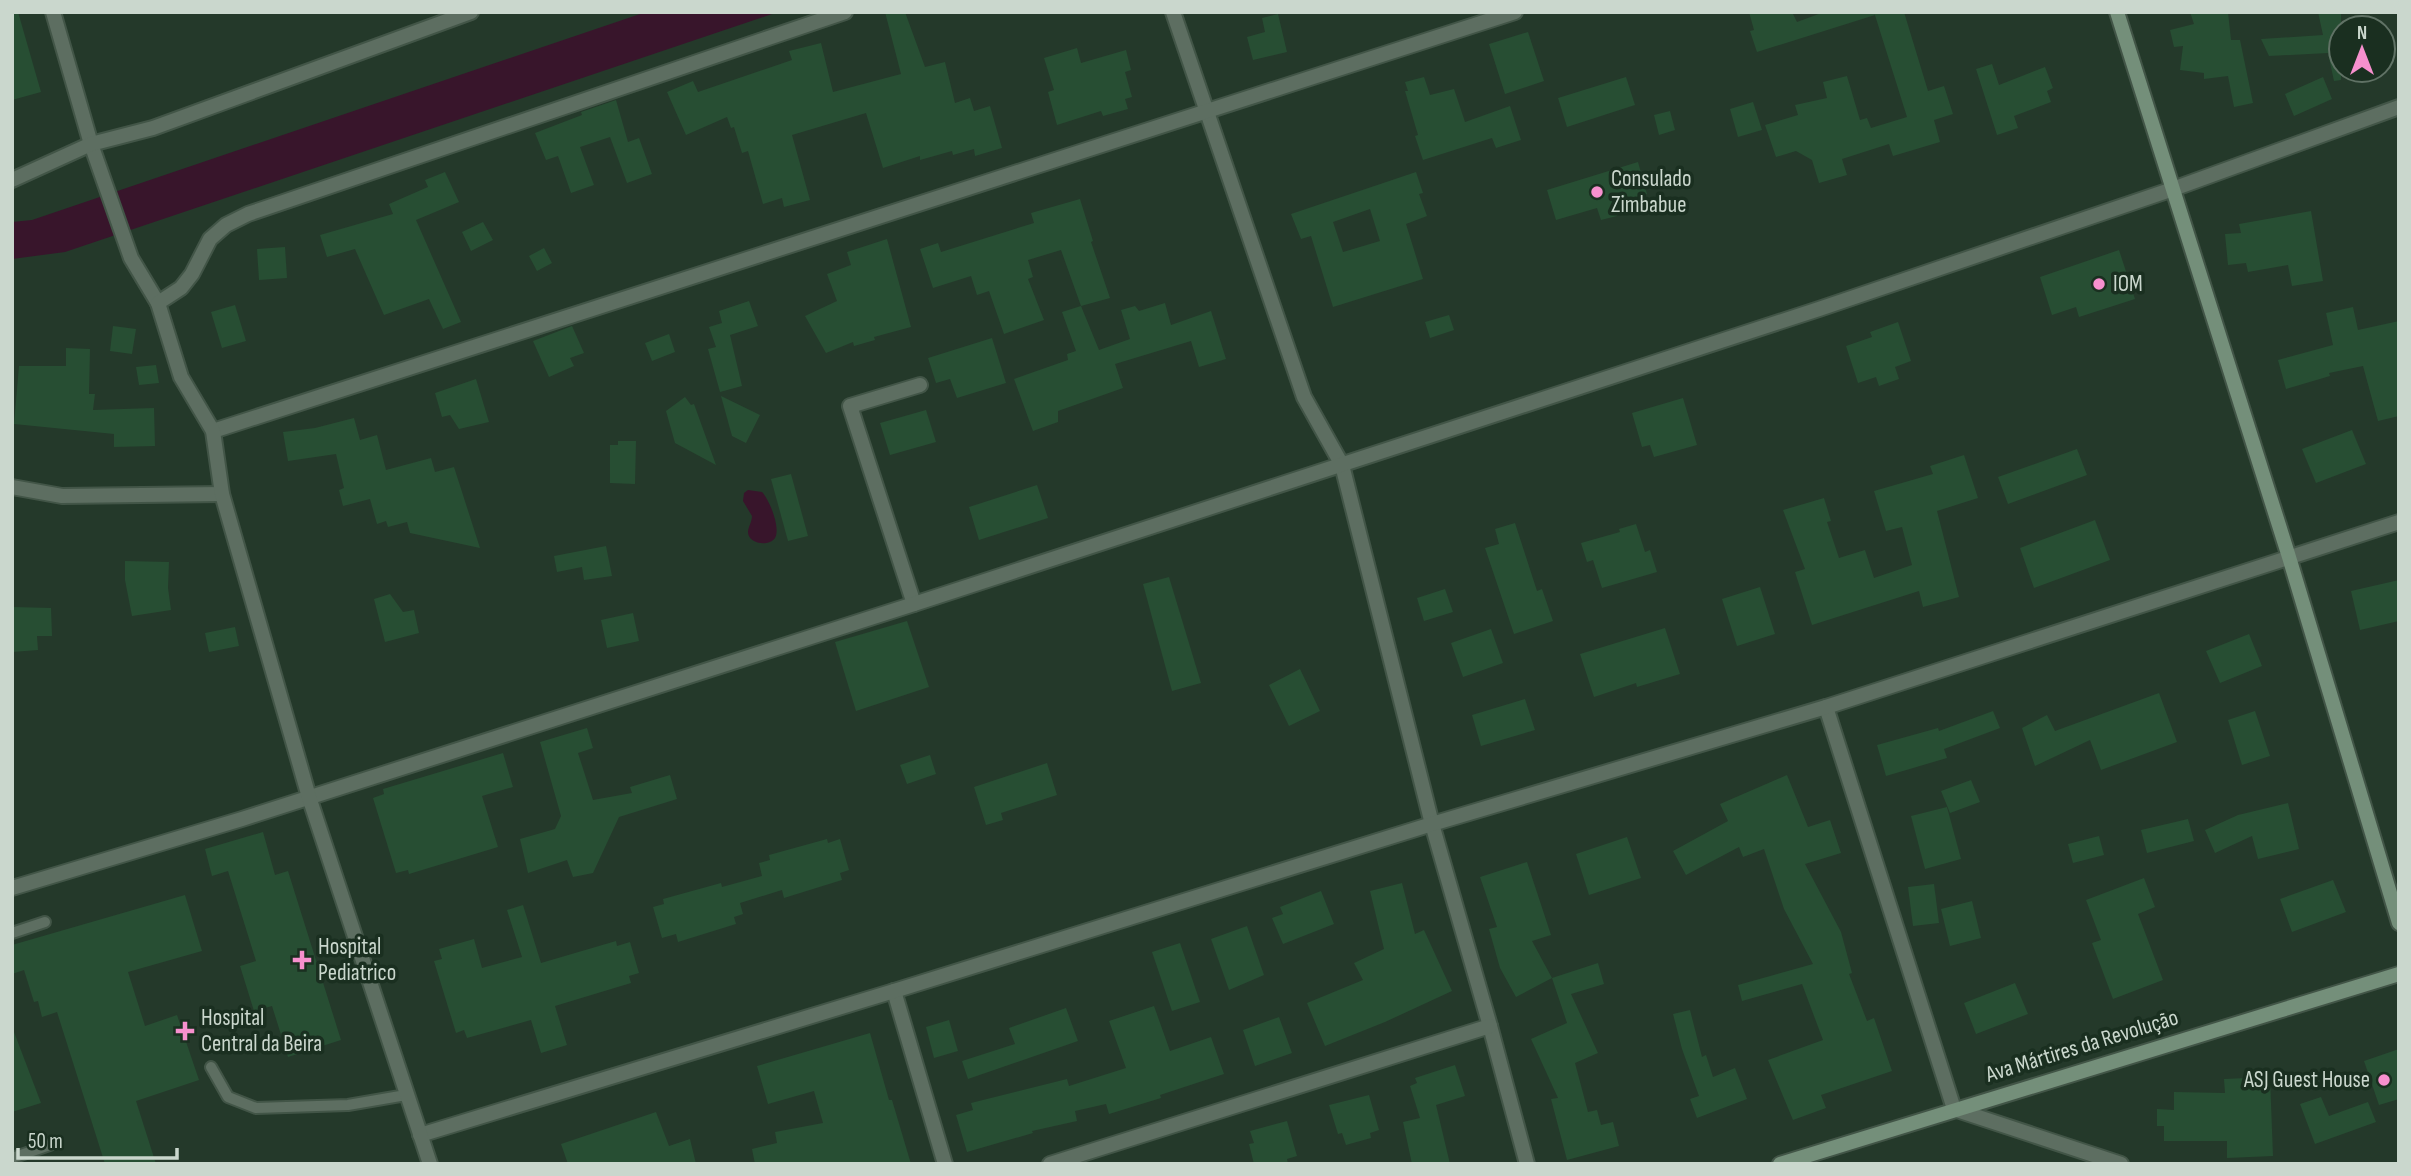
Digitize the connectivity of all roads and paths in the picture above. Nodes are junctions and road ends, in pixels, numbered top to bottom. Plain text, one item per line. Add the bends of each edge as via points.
1 (53, 12) edge
2 (471, 12) edge
3 (845, 12) edge
4 (1172, 12) edge
5 (1515, 12) edge
6 (2117, 12) edge
7 (453, 15) edge
8 (2399, 107) edge
9 (1206, 113) junction
10 (91, 144) junction
11 (12, 180) edge
12 (2173, 190) junction
13 (158, 303) junction
14 (920, 385) dead end
15 (213, 431) junction
16 (1342, 465) junction
17 (12, 487) edge
18 (222, 494) junction
19 (2399, 522) edge
20 (2289, 557) junction
21 (914, 604) junction
22 (1826, 707) junction
23 (309, 797) junction
24 (1432, 824) junction
25 (12, 888) edge
26 (45, 922) dead end
27 (2399, 923) edge
28 (12, 933) edge
29 (2399, 974) edge
30 (894, 992) junction
31 (1490, 1026) junction
32 (211, 1067) dead end
33 (406, 1094) junction
34 (1954, 1109) junction
35 (420, 1135) junction
36 (50, 1145) dead end
37 (12, 1158) edge
38 (430, 1164) edge
39 (945, 1164) edge
40 (1050, 1164) edge
41 (1527, 1164) edge
42 (1780, 1164) edge
43 (2121, 1164) edge

1 - 10 street
2 - 7 street
3 - 13 street via 248,214 210,239 181,288
4 - 9 street
5 - 9 street
6 - 12 street
7 - 10 street via 153,128
8 - 12 street
9 - 15 street
9 - 16 street via 1304,397
10 - 11 street
10 - 13 street via 131,258
12 - 16 street
12 - 20 street
13 - 15 street via 181,377
14 - 21 street via 850,406
15 - 18 street
16 - 21 street
16 - 24 street
17 - 18 street via 62,496
18 - 23 street
19 - 20 street
20 - 22 street
20 - 27 street
21 - 23 street
22 - 24 street
22 - 34 street
23 - 25 street
23 - 33 street
24 - 30 street
24 - 31 street
26 - 28 lane
29 - 34 street, Ava Mártires da Revolução
30 - 35 street
30 - 39 street
31 - 40 street
31 - 41 street
32 - 33 lane via 228,1097 256,1108 348,1105
33 - 35 street
34 - 42 street, Ava Mártires da Revolução
34 - 43 street
35 - 38 street
36 - 37 lane

